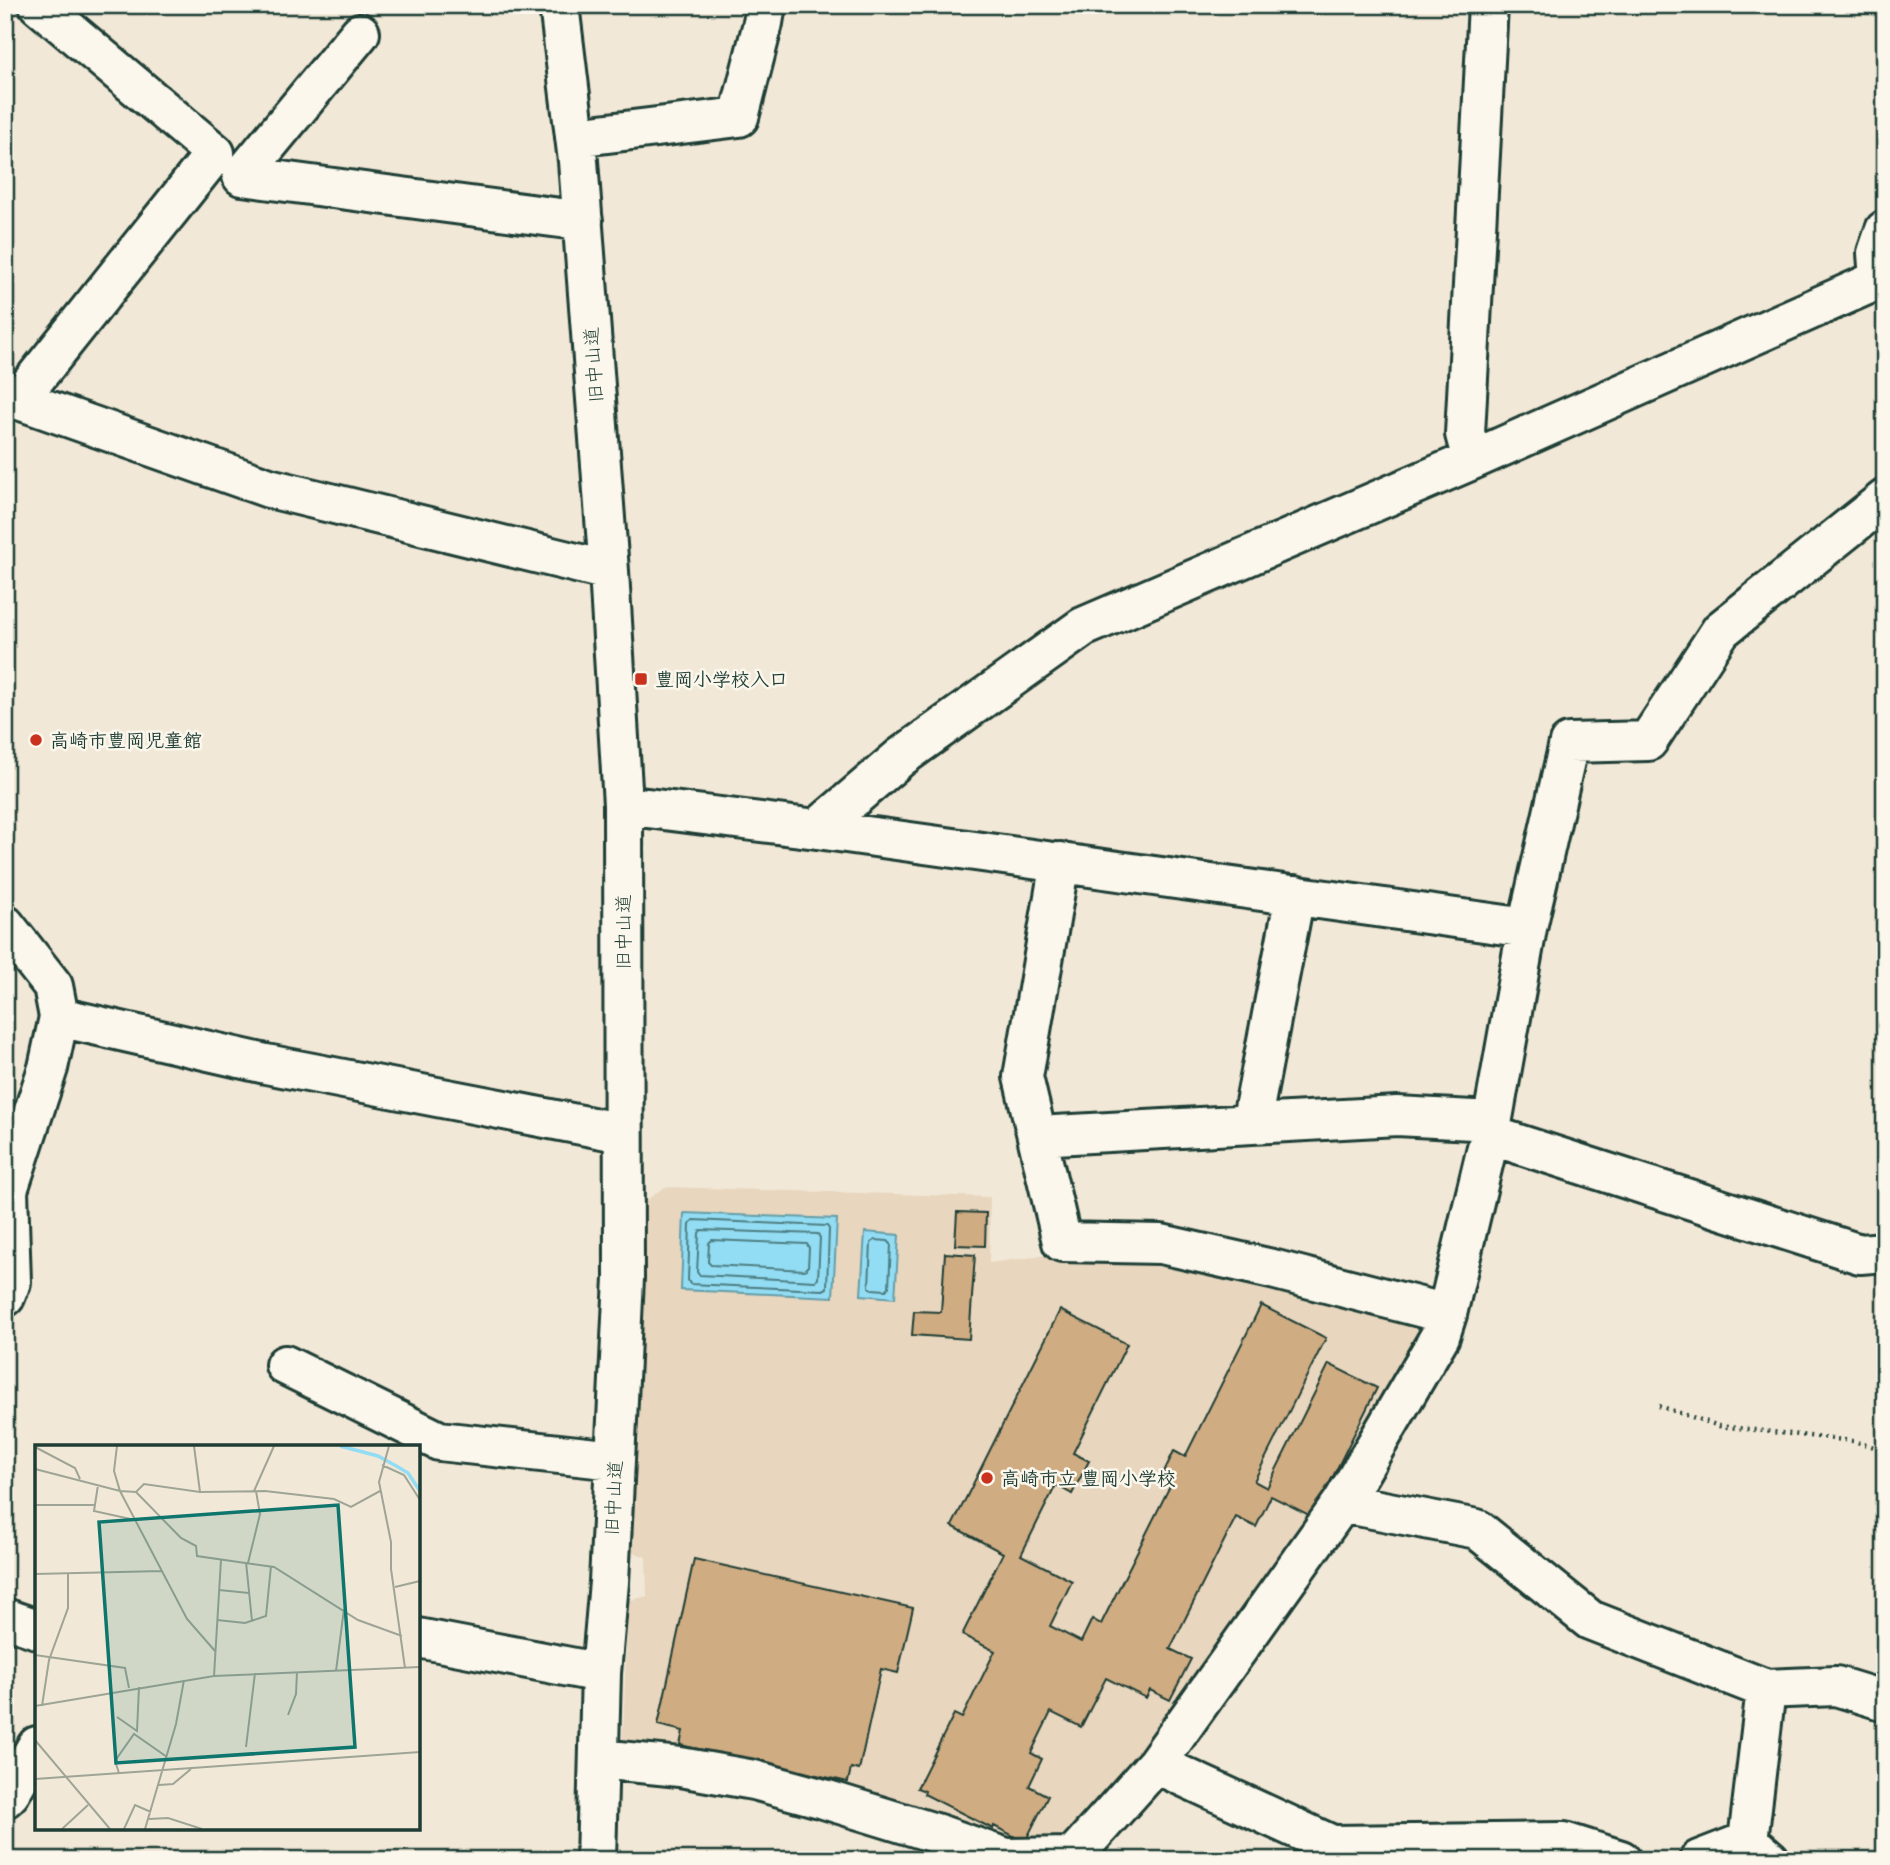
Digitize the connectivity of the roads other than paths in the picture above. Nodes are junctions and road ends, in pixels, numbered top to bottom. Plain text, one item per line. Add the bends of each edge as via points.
1 (38, 5) edge
2 (559, 5) edge
3 (766, 5) edge
4 (1488, 5) edge
5 (360, 33) dead end
6 (575, 137) junction
7 (583, 221) junction
8 (1885, 230) edge
9 (1882, 278) edge
10 (11, 397) edge
11 (1472, 460) junction
12 (1885, 499) edge
13 (609, 571) junction
14 (623, 805) junction
15 (817, 828) junction
16 (1060, 862) junction
17 (1295, 895) junction
18 (5, 925) edge
19 (1527, 928) junction
20 (59, 1017) junction
21 (1251, 1124) junction
22 (1491, 1128) junction
23 (623, 1133) junction
24 (1037, 1136) junction
25 (1885, 1252) edge
26 (5, 1297) edge
27 (1447, 1314) junction
28 (285, 1365) dead end
29 (615, 1460) junction
30 (1342, 1503) junction
31 (5, 1618) edge
32 (35, 1628) edge
33 (420, 1638) edge
34 (601, 1673) junction
35 (1766, 1689) junction
36 (1885, 1701) edge
37 (35, 1749) edge
38 (599, 1759) junction
39 (1156, 1764) junction
40 (5, 1798) edge
41 (1759, 1850) edge
42 (1071, 1859) edge
43 (596, 1860) edge
44 (1621, 1860) edge
45 (1699, 1860) edge

1 - 10 street via 215,153
2 - 6 street, 旧中山道
3 - 6 street via 739,117
4 - 11 street via 1465,434
5 - 7 street via 242,176
6 - 7 street, 旧中山道
7 - 13 street, 旧中山道
8 - 9 street via 1877,253
9 - 11 street
10 - 13 street via 269,488
11 - 15 street via 1083,627 901,757
12 - 19 street via 1721,630 1648,741 1569,743
13 - 14 street, 旧中山道
14 - 15 street
14 - 23 street, 旧中山道
15 - 16 street
16 - 17 street
16 - 24 street via 1023,1077
17 - 19 street
17 - 21 street
18 - 20 street via 53,986
19 - 22 street
20 - 23 street via 266,1064
20 - 26 street via 48,1068 8,1191 11,1282
21 - 22 street via 1397,1116
21 - 24 street
22 - 25 street via 1860,1254
22 - 27 street
23 - 29 street, 旧中山道 via 624,1278
24 - 27 street via 1062,1242 1161,1244
27 - 30 street via 1440,1336
28 - 29 street via 439,1441
29 - 34 street, 旧中山道
30 - 35 street via 1478,1530 1590,1619
30 - 39 street
31 - 32 street
33 - 34 street
34 - 38 street, 旧中山道
35 - 36 street via 1836,1686
35 - 41 street
37 - 40 street
38 - 42 street via 754,1780 1006,1858
38 - 43 street, 旧中山道
39 - 42 street
39 - 44 street via 1332,1845 1564,1842
41 - 45 street

